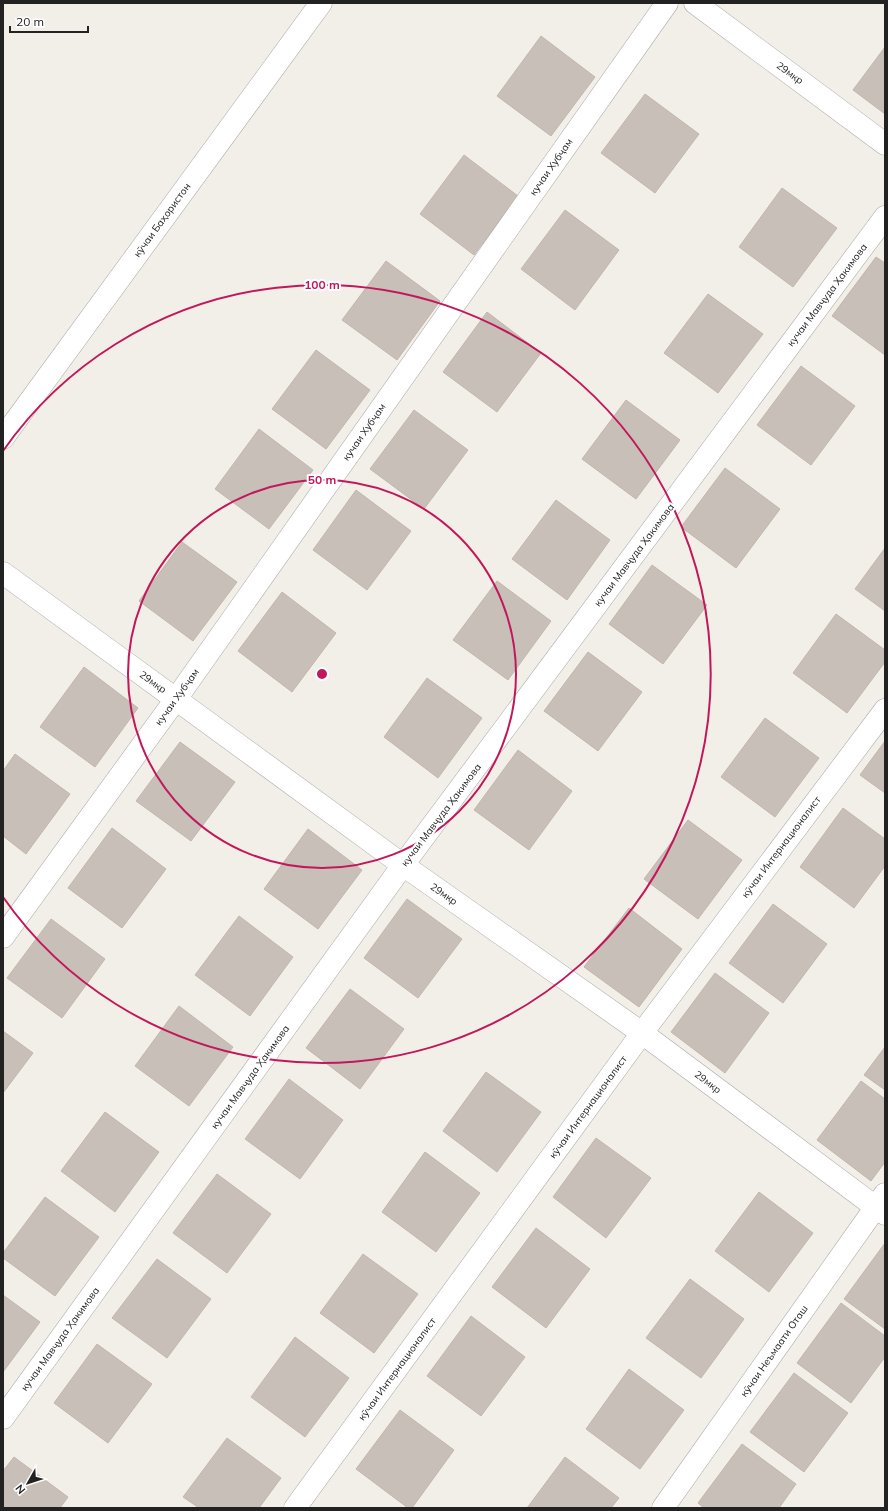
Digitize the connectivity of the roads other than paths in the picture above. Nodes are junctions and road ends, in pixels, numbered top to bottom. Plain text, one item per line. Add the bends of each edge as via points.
1 (321, 3) edge
2 (667, 3) edge
3 (695, 3) edge
4 (885, 144) edge
5 (885, 217) edge
6 (3, 438) edge
7 (3, 573) edge
8 (176, 699) junction
9 (885, 710) edge
10 (403, 865) junction
11 (3, 937) edge
12 (642, 1033) junction
13 (882, 1205) edge
14 (3, 1418) edge
15 (295, 1508) edge
16 (663, 1508) edge

1 - 6 street, кӯчаи Баҳористон
2 - 8 street, кучаи Хубҷам
3 - 4 street, 29мкр
5 - 10 street, кучаи Мавҷуда Ҳакимова
7 - 8 street, 29мкр
8 - 10 street, 29мкр
8 - 11 street, кучаи Хубҷам
9 - 12 street, кӯчаи Интернационалист
10 - 12 street, 29мкр
10 - 14 street, кучаи Мавҷуда Ҳакимова
12 - 13 street, 29мкр
12 - 15 street, кӯчаи Интернационалист
13 - 16 street, кӯчаи Неъмаати Оташ

